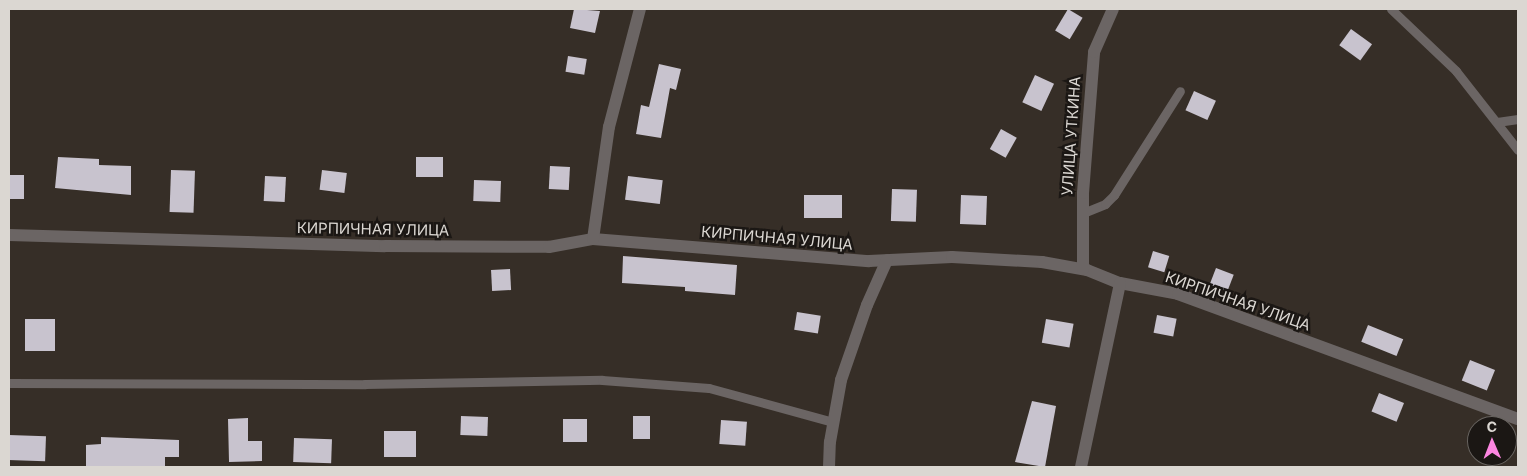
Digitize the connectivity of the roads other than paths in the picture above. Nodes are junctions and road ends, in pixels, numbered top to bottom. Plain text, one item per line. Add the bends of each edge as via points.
1 (640, 9) edge
2 (1113, 9) edge
3 (1391, 9) edge
4 (1180, 91) dead end
5 (1518, 119) edge
6 (1497, 122) junction
7 (1518, 150) edge
8 (1083, 213) junction
9 (9, 235) edge
10 (593, 239) junction
11 (887, 260) junction
12 (1082, 269) junction
13 (1120, 283) junction
14 (9, 383) edge
15 (1518, 418) edge
16 (833, 422) junction
17 (829, 467) edge
18 (1081, 467) edge

1 - 10 street via 610,127
2 - 8 street, УЛИЦА УТКИНА via 1094,52
3 - 6 lane via 1456,71
4 - 8 lane via 1114,195 1105,204
5 - 6 lane
6 - 7 lane
8 - 12 street, УЛИЦА УТКИНА
9 - 10 street, КИРПИЧНАЯ УЛИЦА via 385,246 549,247
10 - 11 street, КИРПИЧНАЯ УЛИЦА
11 - 12 street, КИРПИЧНАЯ УЛИЦА via 952,257 1042,262
11 - 16 street via 867,305 841,380
12 - 13 street, КИРПИЧНАЯ УЛИЦА
13 - 15 street, КИРПИЧНАЯ УЛИЦА via 1178,294
13 - 18 street
14 - 16 lane via 366,384 602,380 709,388
16 - 17 street

